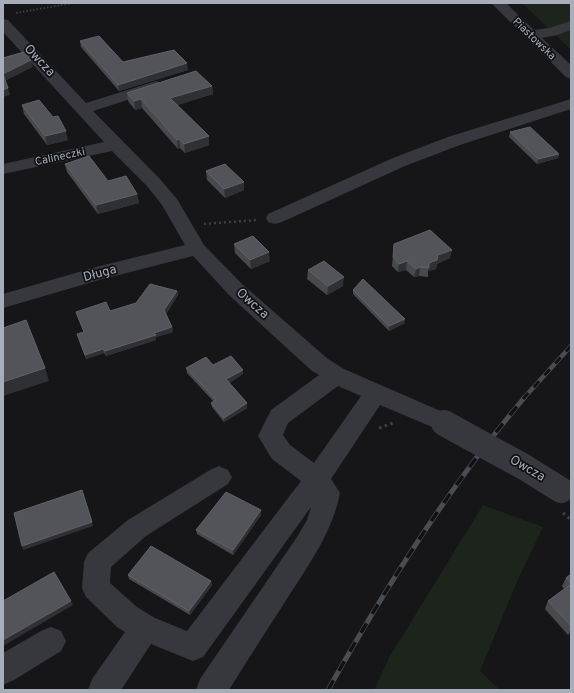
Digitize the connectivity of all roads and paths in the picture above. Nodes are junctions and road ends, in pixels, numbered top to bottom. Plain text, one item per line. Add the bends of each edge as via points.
1 (73, 3) edge
2 (498, 3) edge
3 (9, 18) edge
4 (571, 25) edge
5 (531, 35) junction
6 (571, 74) edge
7 (170, 82) edge
8 (571, 104) edge
9 (83, 109) junction
10 (116, 145) junction
11 (3, 169) edge
12 (275, 218) joint
13 (203, 224) dead end
14 (197, 249) junction
15 (3, 301) edge
16 (336, 375) junction
17 (375, 394) junction
18 (396, 423) dead end
19 (376, 429) dead end
20 (219, 477) dead end
21 (316, 480) junction
22 (566, 494) edge
23 (145, 628) junction
24 (51, 641) dead end
25 (3, 670) edge
26 (104, 690) edge
27 (211, 690) edge

1 - 3 path
2 - 5 street, Piastowska
3 - 9 street, Owcza
4 - 5 street via 552,32
5 - 6 street, Piastowska
7 - 9 street
8 - 12 street via 454,141 399,162
9 - 10 street, Owcza
10 - 11 street, Calineczki
10 - 14 street, Owcza via 170,203
12 - 13 path
14 - 15 street, Długa via 96,274
14 - 16 street, Owcza via 236,290 320,365
16 - 17 street, Owcza
16 - 21 street via 279,417 270,436 281,452
17 - 21 street
17 - 22 street, Owcza, bridge via 444,424 524,466
18 - 19 path
20 - 23 street via 137,528 98,562 96,588 127,617
21 - 23 street via 193,647
21 - 27 street via 327,493 318,524
23 - 26 street
24 - 25 street

